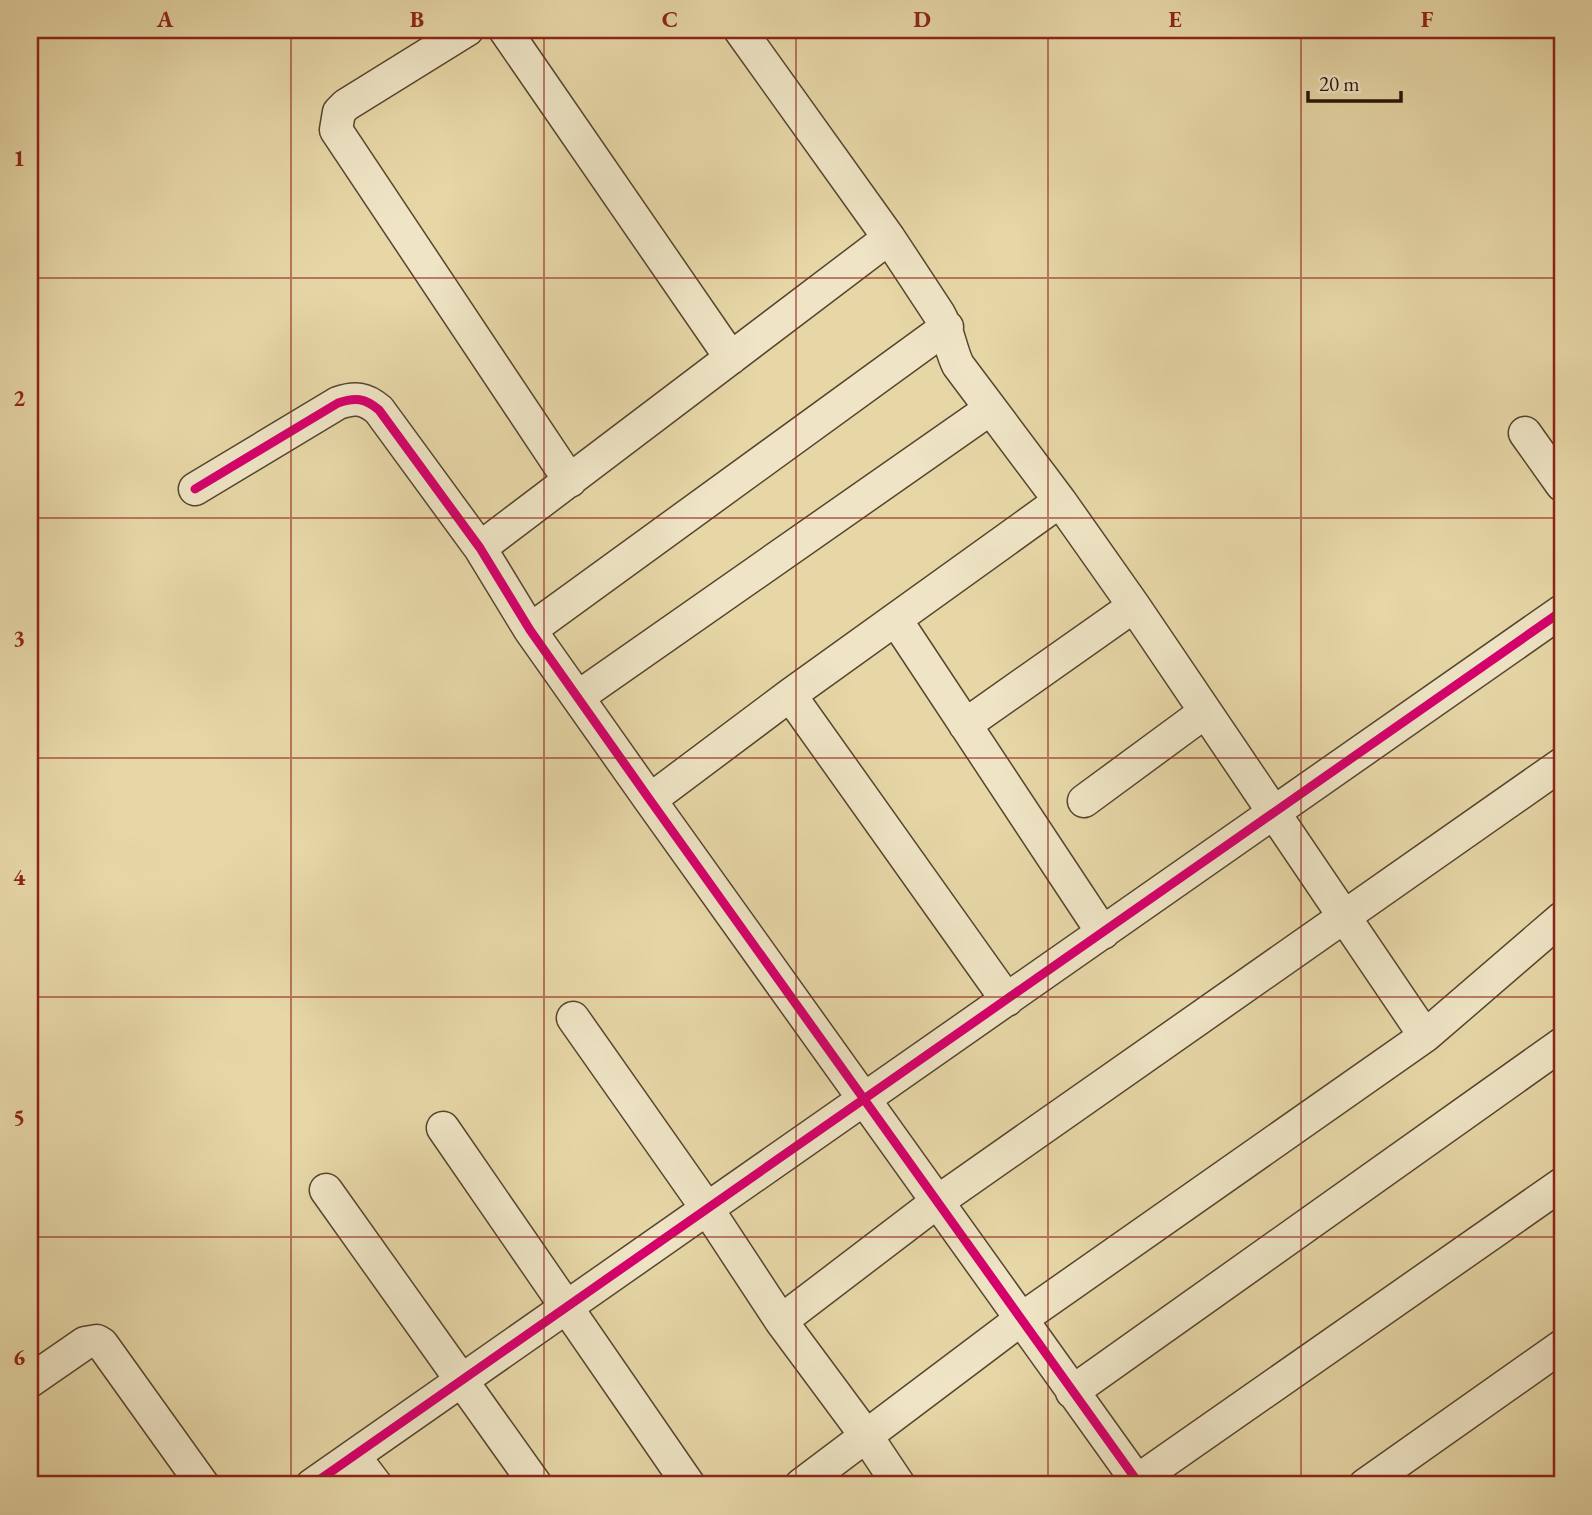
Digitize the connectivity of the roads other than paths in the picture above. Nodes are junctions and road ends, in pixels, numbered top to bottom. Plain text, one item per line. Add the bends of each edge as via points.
1 (467, 30) edge
2 (505, 30) edge
3 (740, 30) edge
4 (889, 238) junction
5 (947, 327) junction
6 (731, 358) junction
7 (990, 409) junction
8 (1525, 433) dead end
9 (570, 481) junction
10 (1562, 485) edge
11 (195, 489) dead end
12 (1060, 501) junction
13 (480, 548) junction
14 (1133, 606) junction
15 (1562, 611) edge
16 (896, 620) junction
17 (530, 630) junction
18 (790, 695) junction
19 (578, 697) junction
20 (1205, 712) junction
21 (965, 725) junction
22 (1562, 764) edge
23 (650, 800) junction
24 (1084, 801) dead end
25 (1273, 814) junction
26 (1346, 918) junction
27 (1562, 918) edge
28 (1103, 933) junction
29 (1007, 1000) junction
30 (573, 1018) dead end
31 (1425, 1035) junction
32 (1562, 1044) edge
33 (866, 1099) junction
34 (443, 1128) dead end
35 (1562, 1184) edge
36 (326, 1190) dead end
37 (937, 1202) junction
38 (708, 1210) junction
39 (568, 1307) junction
40 (1020, 1320) junction
41 (781, 1321) junction
42 (1562, 1346) edge
43 (30, 1381) edge
44 (463, 1381) junction
45 (1072, 1392) junction
46 (867, 1437) junction
47 (354, 1456) junction
48 (1136, 1484) edge
49 (204, 1485) edge
50 (312, 1485) edge
51 (376, 1485) edge
52 (536, 1485) edge
53 (688, 1485) edge
54 (802, 1485) edge
55 (899, 1485) edge
56 (1365, 1485) edge

1 - 9 street via 346,105 339,112 336,130
2 - 6 street
3 - 4 street
4 - 5 street
4 - 6 street
5 - 7 street via 958,365
5 - 17 street
6 - 9 street
7 - 12 street
7 - 19 street
8 - 10 street
9 - 13 street
11 - 13 street via 338,402 354,397 379,410
12 - 14 street
12 - 16 street
13 - 17 street
14 - 20 street
14 - 21 street
15 - 25 street
16 - 18 street
16 - 21 street
17 - 19 street
18 - 23 street
18 - 29 street
19 - 23 street
20 - 24 street
20 - 25 street
21 - 28 street
22 - 26 street
23 - 33 street
25 - 26 street
25 - 28 street
26 - 31 street
26 - 37 street
27 - 31 street
28 - 29 street
29 - 33 street
30 - 38 street
31 - 40 street
32 - 45 street
33 - 37 street
33 - 38 street
34 - 39 street
35 - 48 street
36 - 44 street
37 - 40 street
37 - 41 street
38 - 39 street
38 - 41 street
39 - 44 street
39 - 53 street
40 - 45 street
40 - 46 street
41 - 46 street
42 - 56 street
43 - 49 street via 85,1343 97,1341
44 - 47 street
44 - 52 street
45 - 48 street
46 - 54 street
46 - 55 street
47 - 50 street
47 - 51 street

